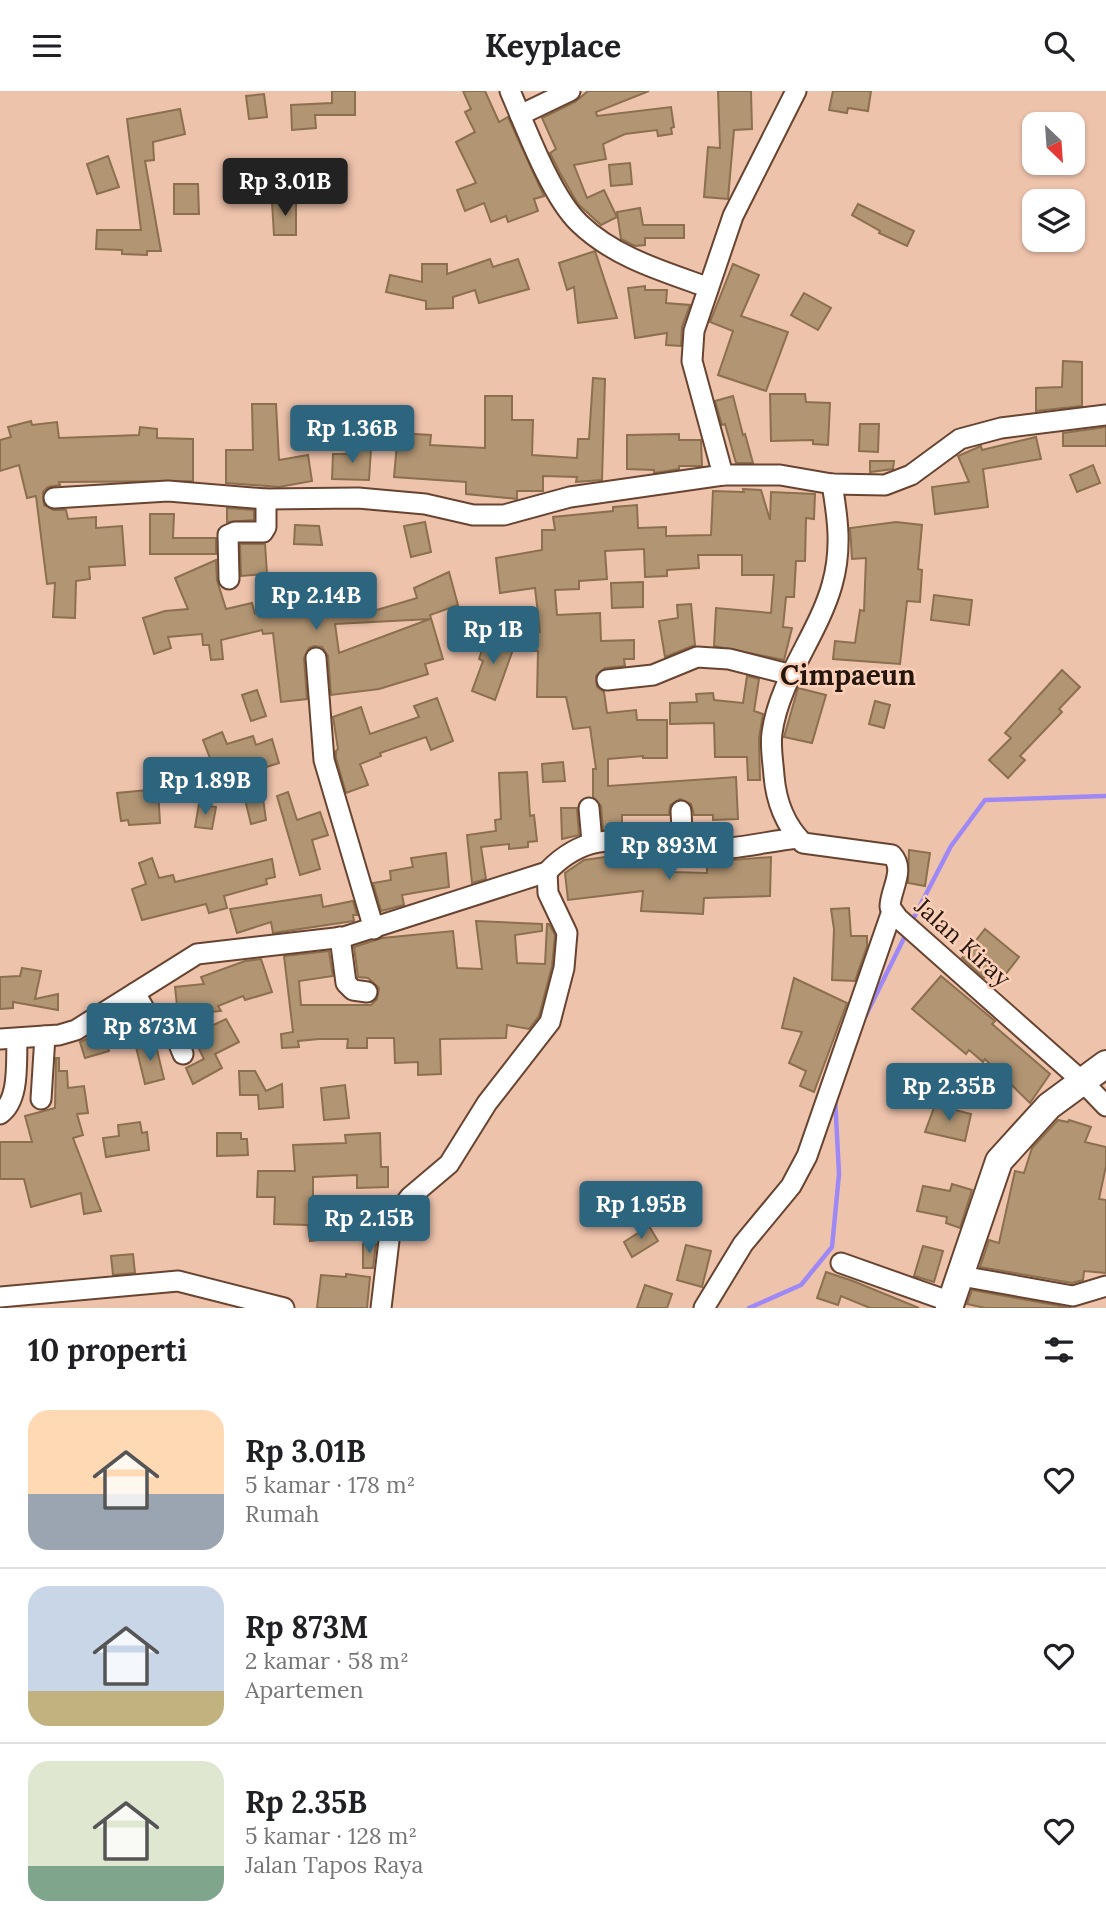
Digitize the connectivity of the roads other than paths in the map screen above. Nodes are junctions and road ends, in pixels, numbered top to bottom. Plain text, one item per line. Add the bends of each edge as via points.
1 (510, 91) edge
2 (570, 91) edge
3 (796, 91) edge
4 (520, 115) junction
5 (707, 287) junction
6 (1106, 415) edge
7 (723, 475) junction
8 (832, 484) junction
9 (54, 498) dead end
10 (266, 499) junction
11 (229, 579) dead end
12 (316, 658) dead end
13 (792, 675) junction
14 (607, 680) dead end
15 (589, 808) dead end
16 (681, 811) dead end
17 (797, 838) junction
18 (592, 842) junction
19 (683, 848) junction
20 (547, 872) junction
21 (895, 914) junction
22 (374, 929) junction
23 (340, 937) junction
24 (366, 992) dead end
25 (135, 993) junction
26 (45, 1036) junction
27 (9, 1039) edge
28 (183, 1054) dead end
29 (1106, 1064) edge
30 (1083, 1081) junction
31 (41, 1099) dead end
32 (1106, 1106) edge
33 (0, 1114) edge
34 (841, 1263) dead end
35 (961, 1276) junction
36 (1106, 1286) edge
37 (0, 1297) edge
38 (1078, 1302) edge
39 (950, 1305) edge
40 (284, 1308) edge
41 (381, 1308) edge
42 (704, 1308) edge

1 - 4 street
2 - 4 street
3 - 5 street via 743,194
4 - 5 street via 554,188 580,224 630,258
5 - 7 street via 694,331 692,361
6 - 8 street via 1001,428 960,439 896,482
7 - 8 street via 780,475
7 - 10 street via 569,497 504,515 473,515 393,499
8 - 13 street via 838,562
9 - 10 street via 168,491
10 - 11 street via 265,530 228,535
12 - 22 street via 324,760
13 - 14 street via 729,659 697,657 653,675
13 - 17 street via 775,722 772,756 781,809
15 - 18 street
16 - 19 street
17 - 19 street
17 - 21 street, Jalan Kiray via 812,846 892,855 898,870 890,901
18 - 19 street via 615,839
18 - 20 street via 569,852
20 - 22 street
20 - 41 street via 548,893 567,933 564,968 550,1022 487,1103 449,1164 396,1215
21 - 30 street, Jalan Kiray
21 - 42 street via 807,1156 791,1186 743,1244
22 - 23 street
23 - 24 street via 346,983
23 - 25 street via 197,954
25 - 26 street via 76,1030
25 - 28 street via 155,1026 171,1025
26 - 27 street
26 - 31 street
27 - 33 street via 14,1090 8,1108
29 - 30 main road
30 - 32 street, Jalan Kiray
30 - 35 main road via 1049,1107 999,1161
34 - 39 street
35 - 38 street
35 - 39 main road
36 - 38 street
37 - 40 street via 178,1281

